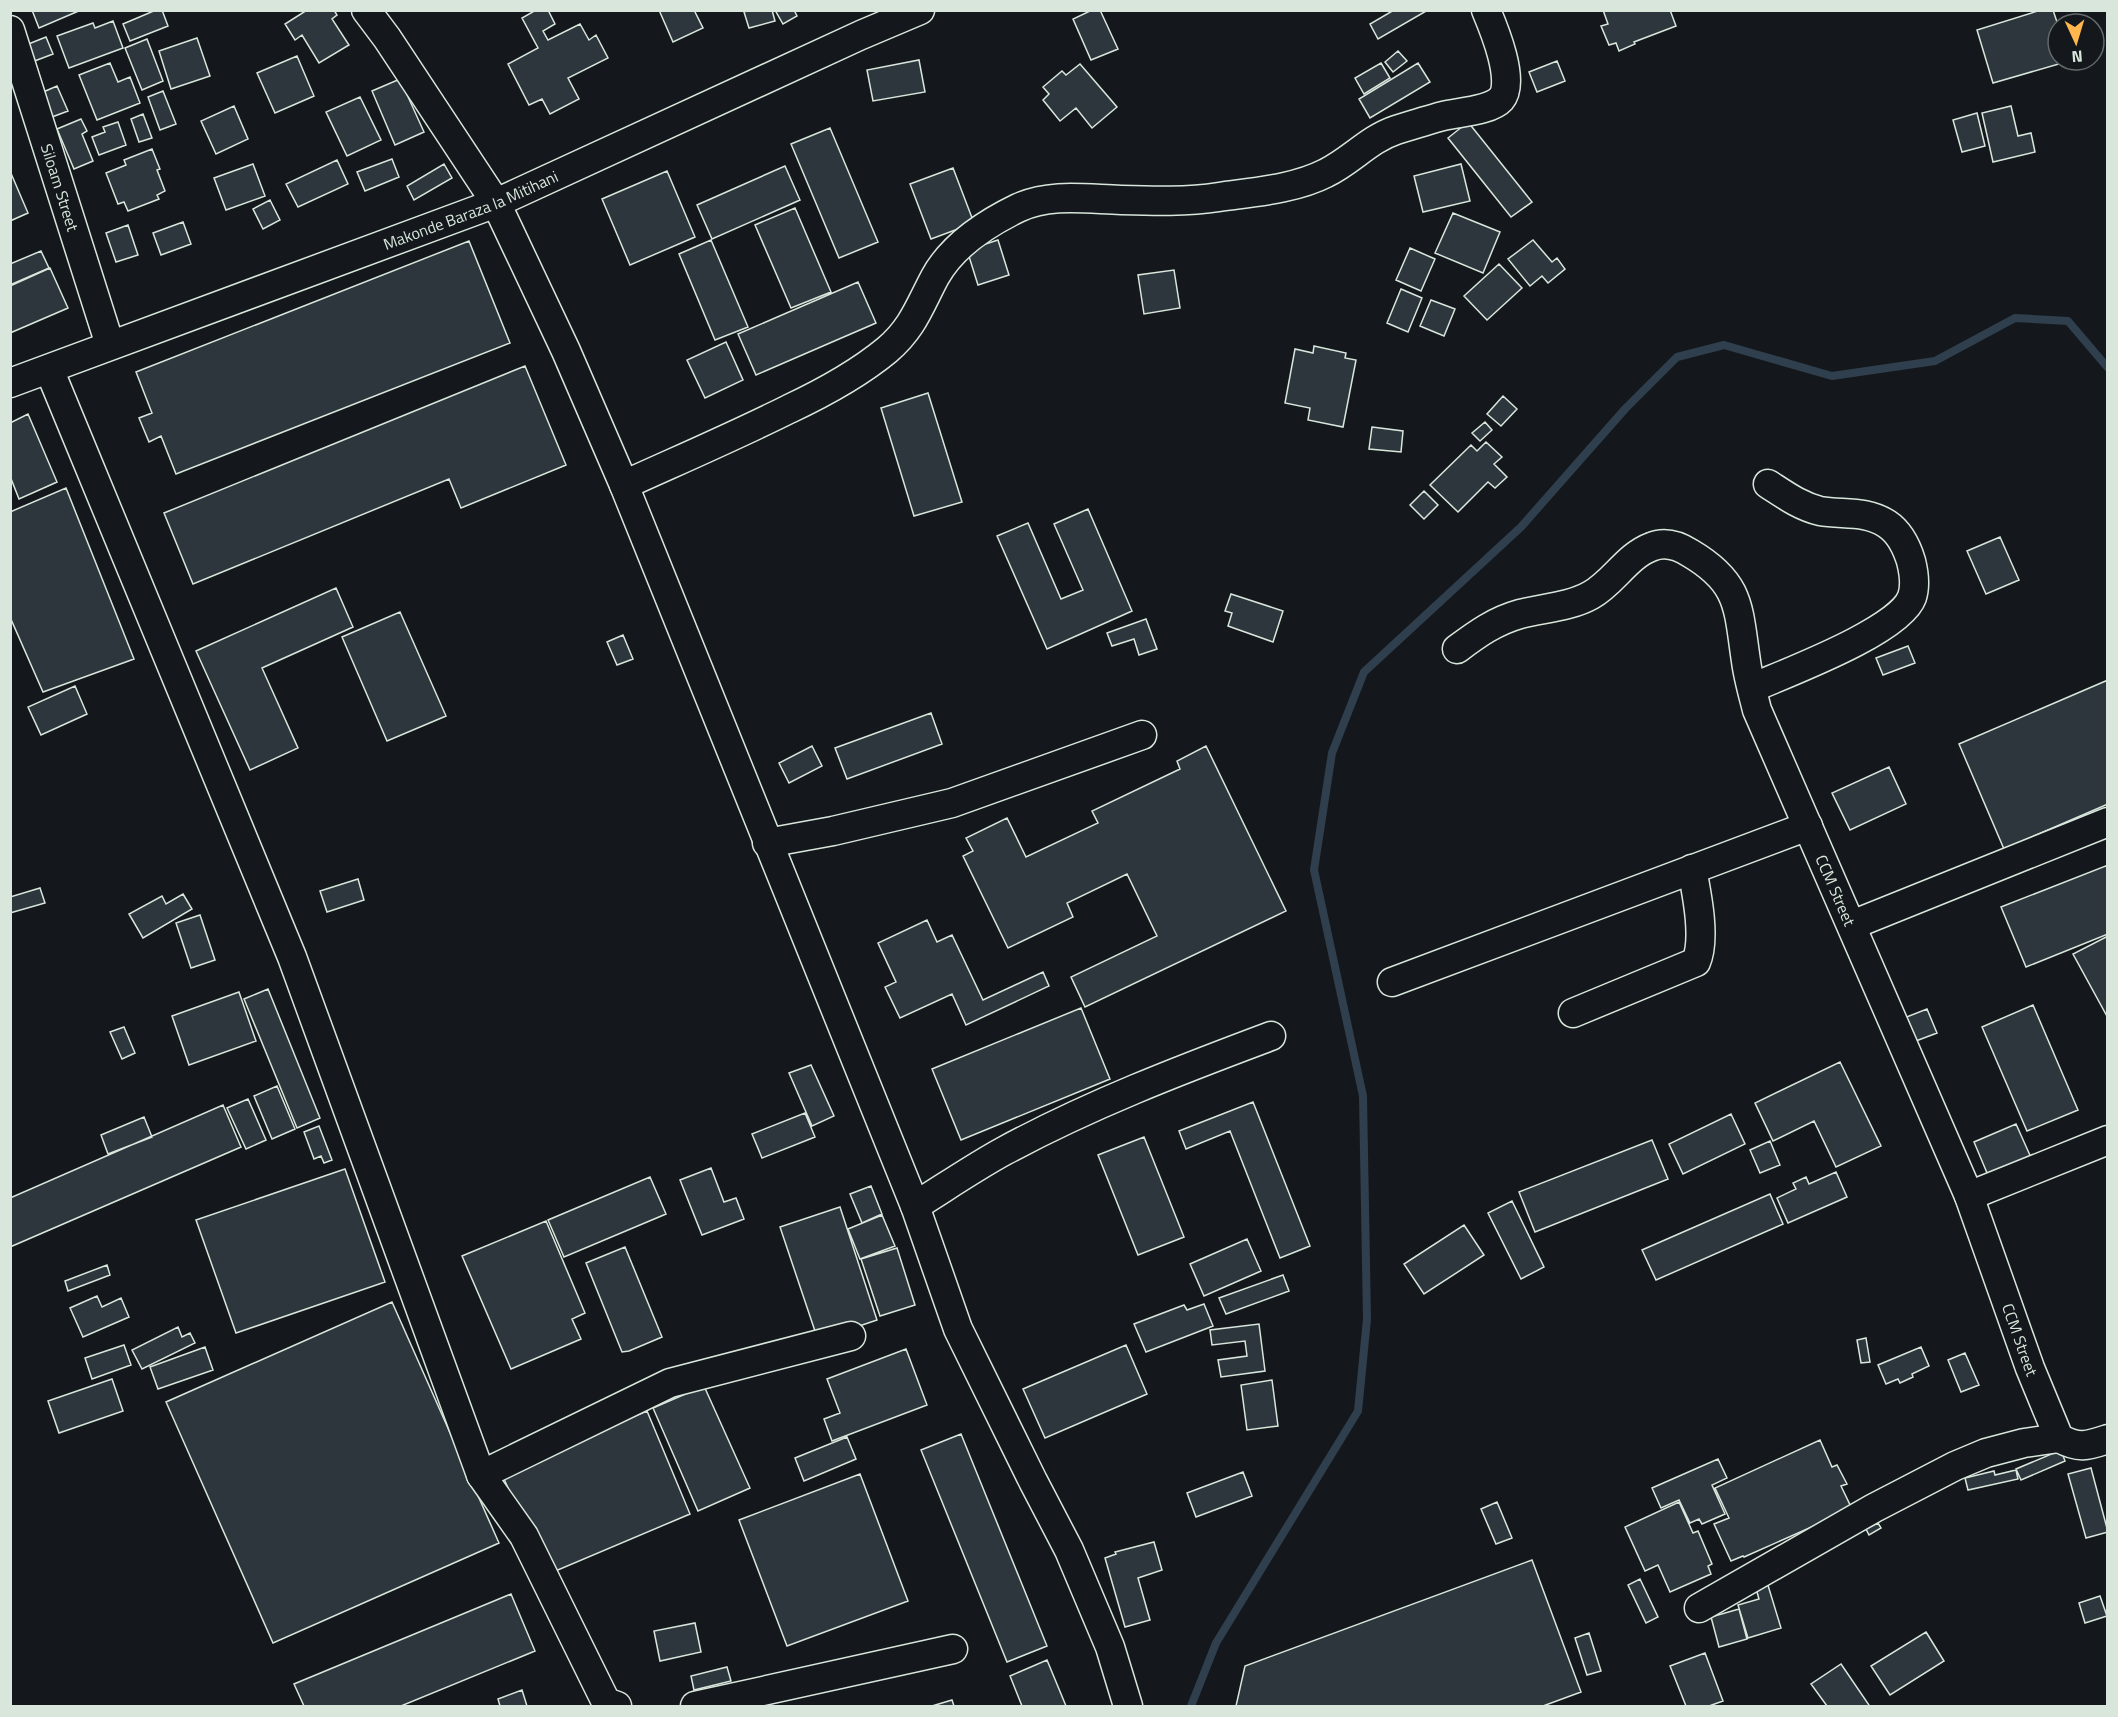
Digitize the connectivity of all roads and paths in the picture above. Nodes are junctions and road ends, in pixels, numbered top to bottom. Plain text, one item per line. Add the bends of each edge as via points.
1 (366, 10) edge
2 (920, 10) edge
3 (1486, 10) edge
4 (10, 30) edge
5 (496, 202) junction
6 (110, 345) junction
7 (49, 369) junction
8 (10, 383) edge
9 (1768, 484) dead end
10 (624, 485) junction
11 (1457, 650) dead end
12 (1752, 688) junction
13 (1142, 735) dead end
14 (2108, 822) edge
15 (1808, 826) junction
16 (767, 843) junction
17 (1692, 870) junction
18 (1852, 925) junction
19 (1392, 982) dead end
20 (1573, 1012) dead end
21 (1271, 1036) dead end
22 (2108, 1140) edge
23 (1969, 1196) junction
24 (915, 1206) junction
25 (851, 1336) dead end
26 (2059, 1438) junction
27 (2108, 1439) edge
28 (481, 1475) junction
29 (1699, 1608) dead end
30 (953, 1649) dead end
31 (610, 1705) edge
32 (695, 1707) edge
33 (1128, 1707) edge

1 - 5 street
2 - 5 street, Makonde Baraza la Mitihani
3 - 10 street via 1504,59 1506,87 1502,99 1494,104 1392,131 1309,180 1216,197 1160,201 1055,198 1016,209 956,249 935,276 918,315 890,348 869,364 815,396
4 - 6 street, Siloam Street
5 - 6 street, Makonde Baraza la Mitihani
5 - 10 street
6 - 7 street, Makonde Baraza la Mitihani
7 - 8 street, Makonde Baraza la Mitihani
7 - 28 street via 292,957
9 - 12 street via 1800,505 1868,516 1888,524 1907,547 1915,575 1912,598 1899,615 1871,634
10 - 16 street
11 - 12 street, CCM Street via 1502,620 1590,596 1637,555 1662,544 1675,546 1711,566 1729,586 1741,618
12 - 15 street, CCM Street via 1757,710
13 - 16 street via 952,803
14 - 18 street
15 - 17 street
15 - 18 street, CCM Street
16 - 24 street
17 - 19 street
17 - 20 street via 1701,950 1696,962
18 - 23 street, CCM Street
21 - 24 street via 1104,1102 1004,1151
22 - 23 street
23 - 26 street, CCM Street
24 - 33 street via 958,1329 1069,1550 1110,1647
25 - 28 street via 670,1383
26 - 27 street via 2083,1447
26 - 29 street via 1986,1453 1955,1466
28 - 31 street via 524,1536
30 - 32 street

